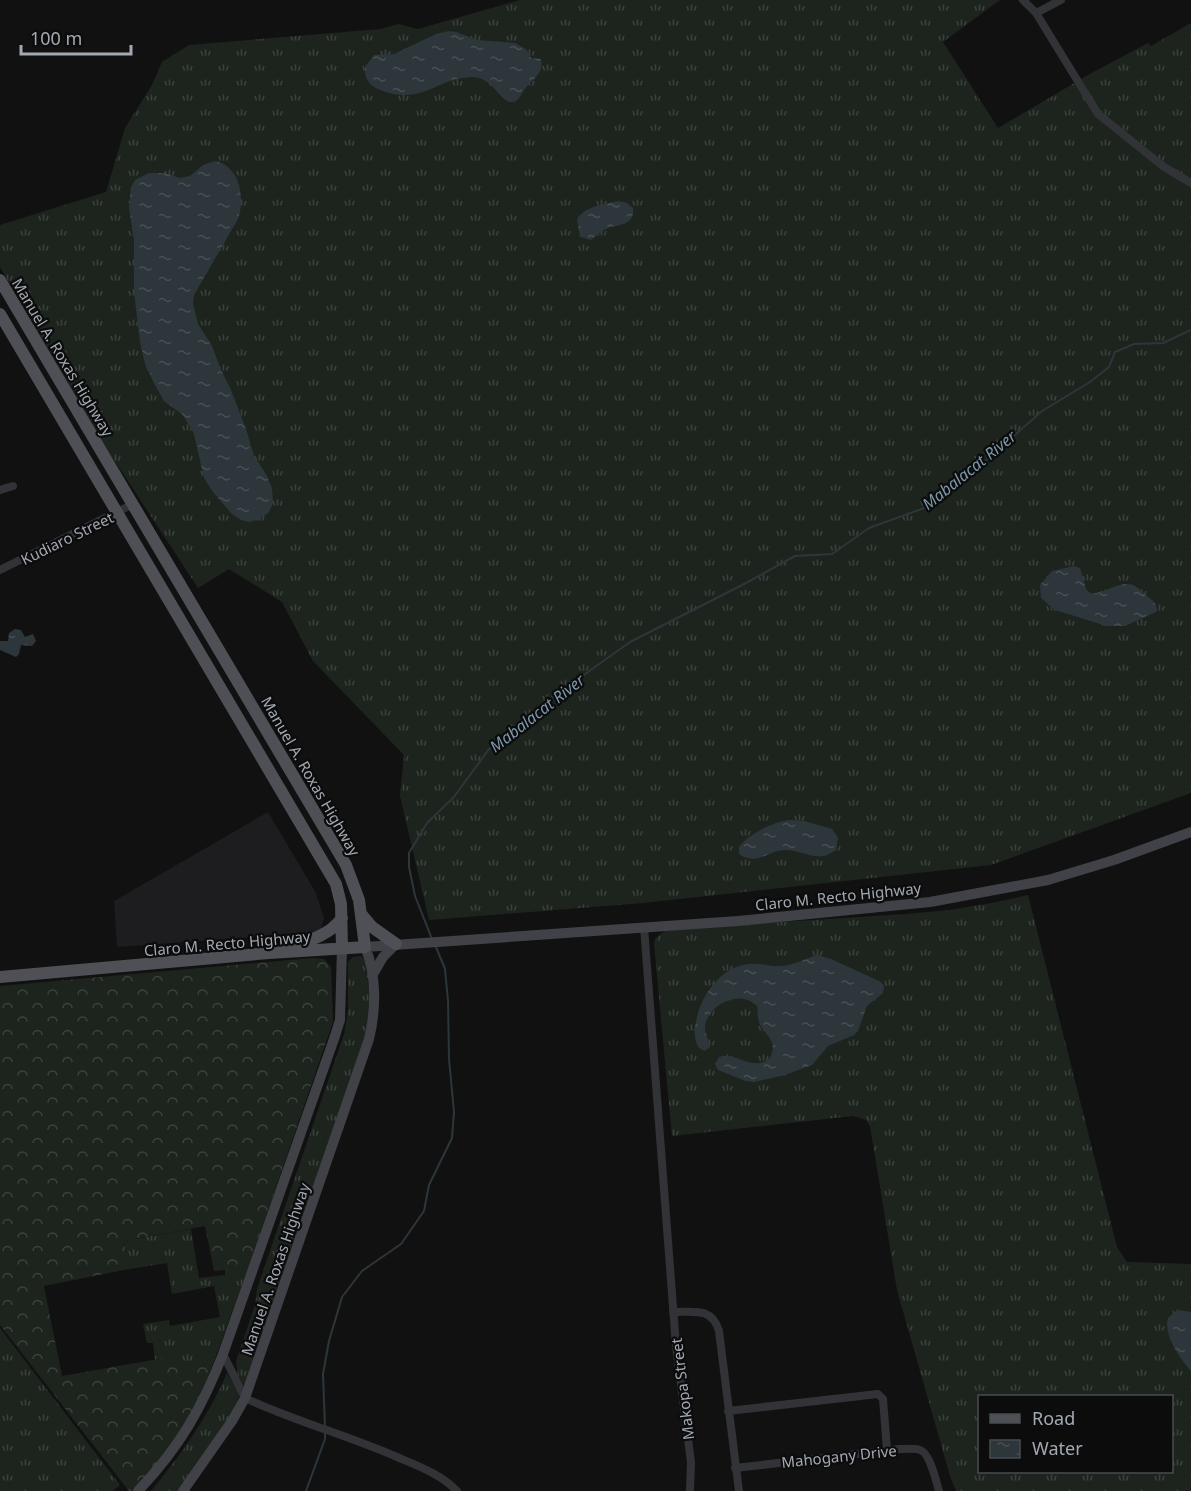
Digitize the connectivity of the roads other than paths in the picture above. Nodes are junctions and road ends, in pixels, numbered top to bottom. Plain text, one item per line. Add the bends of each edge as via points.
1 (1023, 0) edge
2 (1061, 0) edge
3 (1036, 13) junction
4 (1191, 183) edge
5 (0, 280) edge
6 (0, 314) edge
7 (13, 486) dead end
8 (0, 490) edge
9 (133, 504) junction
10 (116, 513) junction
11 (0, 570) edge
12 (1191, 832) edge
13 (361, 914) junction
14 (342, 918) junction
15 (644, 927) junction
16 (396, 944) junction
17 (365, 947) junction
18 (342, 948) junction
19 (269, 953) junction
20 (0, 976) edge
21 (372, 976) junction
22 (673, 1312) junction
23 (223, 1354) junction
24 (245, 1398) junction
25 (728, 1411) junction
26 (886, 1450) junction
27 (735, 1468) junction
28 (138, 1491) edge
29 (183, 1491) edge
30 (457, 1491) edge
31 (690, 1491) edge
32 (739, 1491) edge
33 (939, 1491) edge

1 - 3 street
2 - 3 street
3 - 4 street via 1098,114 1173,174
5 - 9 main road, Manuel A. Roxas Highway
6 - 10 main road, Manuel A. Roxas Highway
7 - 8 street
9 - 10 street, Kudiaro Street
9 - 13 main road, Manuel A. Roxas Highway via 339,851
10 - 11 street, Kudiaro Street
10 - 14 main road, Manuel A. Roxas Highway via 336,884
12 - 15 main road, Claro M. Recto Highway via 1075,872 987,893 902,906
13 - 16 main road
13 - 17 main road, Manuel A. Roxas Highway
14 - 18 main road, Manuel A. Roxas Highway
14 - 19 main road via 321,936
15 - 16 main road, Claro M. Recto Highway
15 - 22 street, Makopa Street
16 - 17 main road, Claro M. Recto Highway
16 - 21 main road via 382,957
17 - 18 main road, Claro M. Recto Highway
17 - 21 main road, Manuel A. Roxas Highway
18 - 19 main road, Claro M. Recto Highway
18 - 23 main road, Manuel A. Roxas Highway via 340,1020
19 - 20 main road, Claro M. Recto Highway
21 - 24 main road, Manuel A. Roxas Highway via 374,1020 369,1039
22 - 25 street via 699,1312 716,1321
22 - 31 street, Makopa Street via 691,1462
23 - 24 street
23 - 28 main road, Manuel A. Roxas Highway via 206,1396 181,1439
24 - 29 main road, Manuel A. Roxas Highway
24 - 30 street via 356,1439 432,1473
25 - 26 street via 878,1395 883,1399
25 - 27 street
26 - 27 street, Mahogany Drive
26 - 33 street, Mahogany Drive via 924,1452
27 - 32 street

